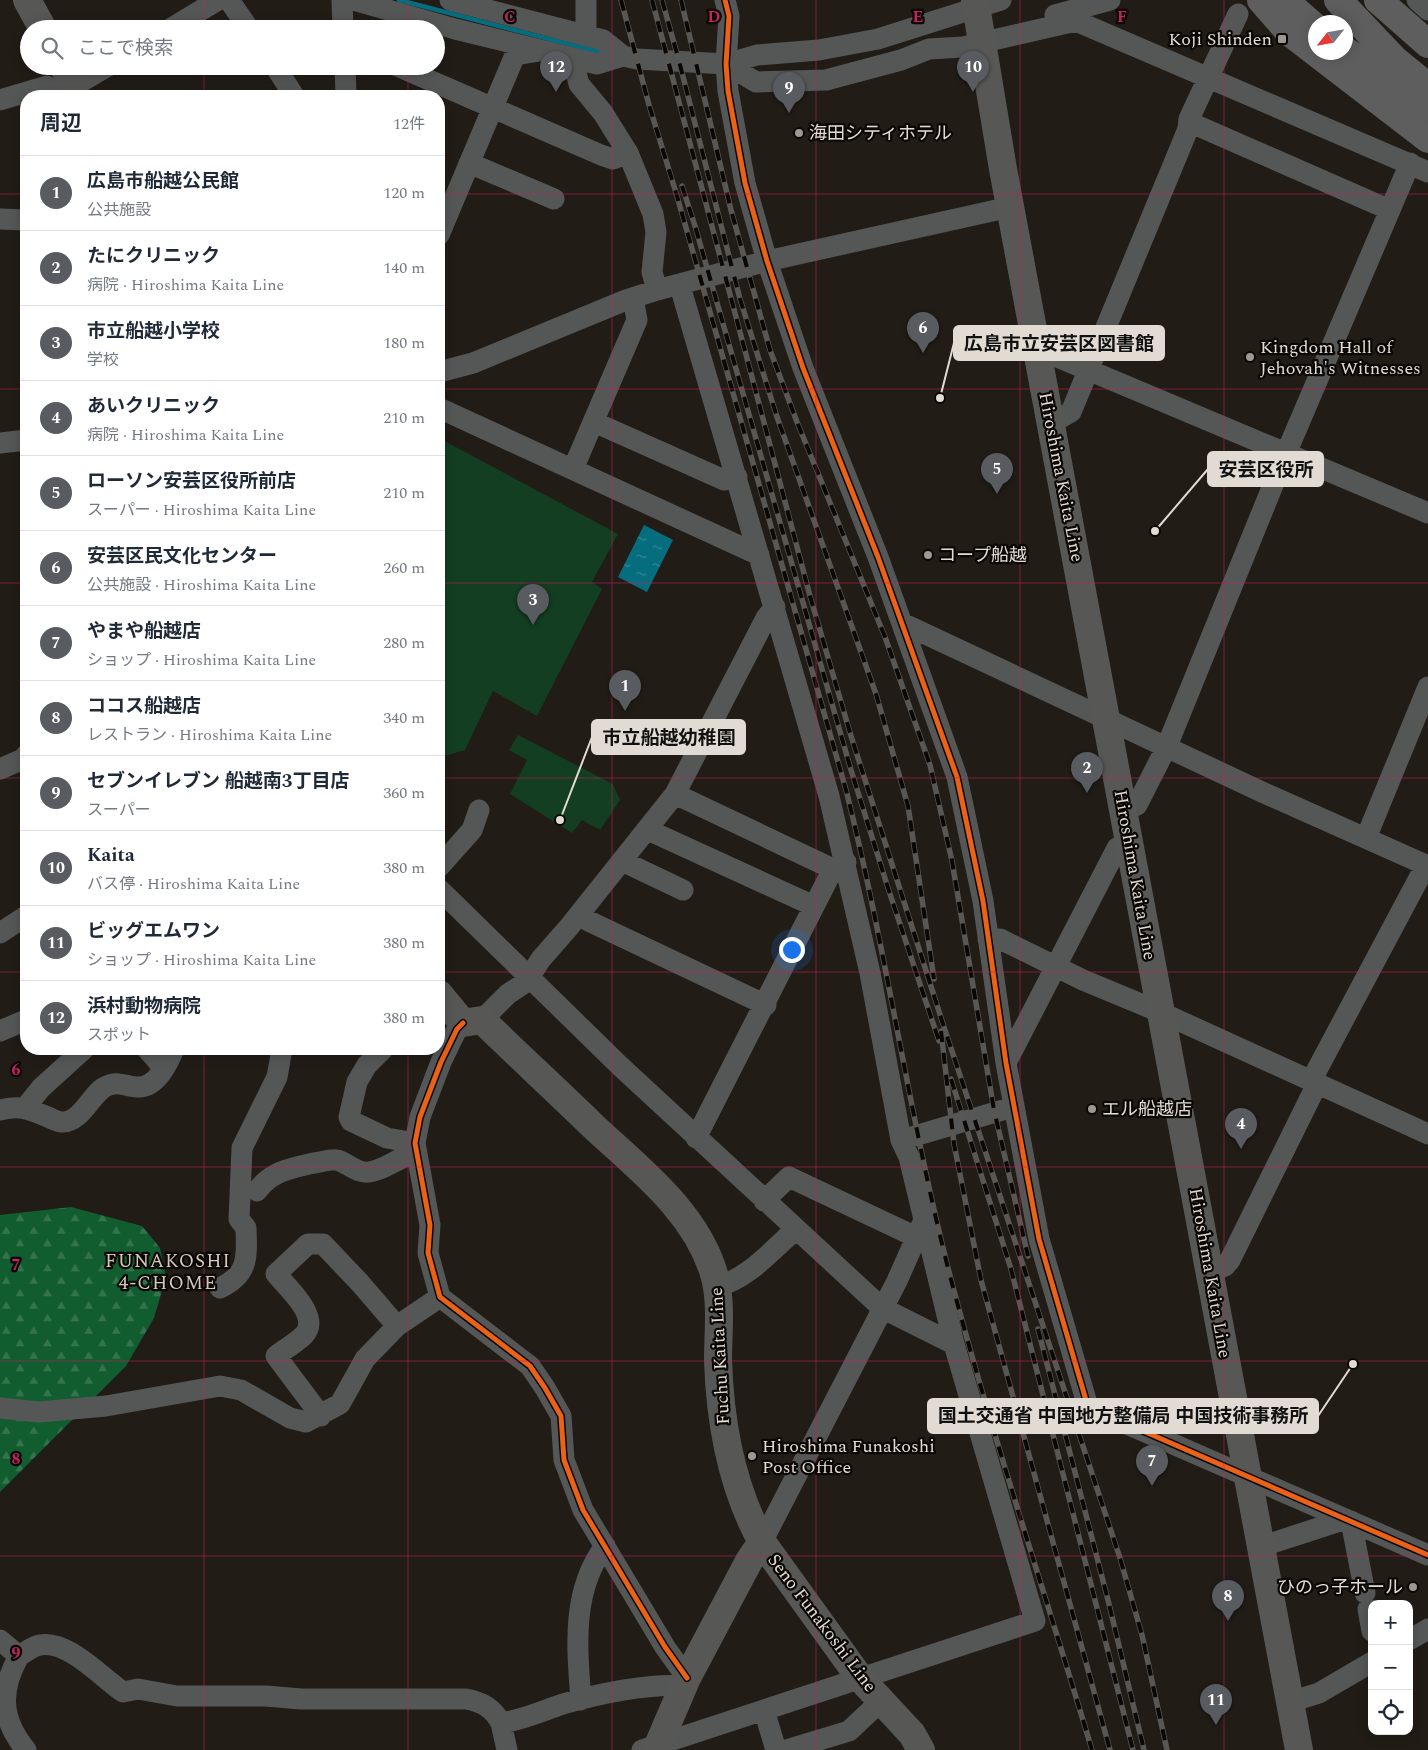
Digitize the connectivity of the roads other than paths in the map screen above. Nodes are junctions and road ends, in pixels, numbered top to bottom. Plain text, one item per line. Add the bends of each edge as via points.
1 (27, 0) edge
2 (218, 0) edge
3 (229, 0) edge
4 (342, 0) edge
5 (352, 0) edge
6 (450, 0) edge
7 (586, 0) edge
8 (725, 0) edge
9 (1110, 0) edge
10 (1261, 0) edge
11 (1284, 0) edge
12 (1310, 0) edge
13 (1338, 0) edge
14 (1361, 0) edge
15 (1378, 0) edge
16 (1417, 0) edge
17 (1428, 10) edge
18 (1238, 14) dead end
19 (1325, 15) edge
20 (985, 19) edge
21 (38, 20) edge
22 (185, 20) edge
23 (243, 20) edge
24 (343, 20) edge
25 (423, 20) edge
26 (1308, 21) edge
27 (445, 26) edge
28 (501, 26) edge
29 (586, 36) junction
30 (1353, 43) edge
31 (1428, 44) edge
32 (623, 56) junction
33 (1353, 56) edge
34 (578, 59) junction
35 (726, 64) junction
36 (1428, 70) edge
37 (89, 75) edge
38 (279, 75) edge
39 (345, 75) edge
40 (418, 75) edge
41 (1209, 78) junction
42 (1389, 81) junction
43 (1428, 87) edge
44 (62, 88) edge
45 (34, 90) edge
46 (286, 90) edge
47 (346, 90) edge
48 (20, 94) edge
49 (0, 100) edge
50 (20, 104) edge
51 (493, 107) junction
52 (1428, 107) edge
53 (0, 111) edge
54 (1189, 122) junction
55 (1428, 139) edge
56 (628, 153) junction
57 (469, 163) junction
58 (1419, 168) edge
59 (554, 199) dead end
60 (1010, 207) junction
61 (1390, 210) junction
62 (0, 219) edge
63 (20, 220) edge
64 (445, 220) edge
65 (767, 261) junction
66 (680, 286) junction
67 (657, 290) junction
68 (633, 298) junction
69 (1036, 348) junction
70 (1088, 369) junction
71 (445, 370) edge
72 (445, 411) edge
73 (594, 422) junction
74 (1050, 424) junction
75 (20, 441) edge
76 (0, 443) edge
77 (1288, 452) junction
78 (572, 469) junction
79 (737, 477) junction
80 (1428, 512) edge
81 (760, 555) junction
82 (775, 608) junction
83 (902, 623) junction
84 (1428, 687) edge
85 (1106, 719) junction
86 (1167, 746) junction
87 (20, 760) edge
88 (0, 769) edge
89 (675, 794) junction
90 (479, 810) dead end
91 (1124, 811) junction
92 (648, 830) junction
93 (1366, 838) junction
94 (1129, 844) junction
95 (445, 860) edge
96 (622, 861) junction
97 (840, 865) junction
98 (1427, 865) edge
99 (684, 890) dead end
100 (445, 895) edge
101 (814, 906) junction
102 (578, 916) junction
103 (20, 925) edge
104 (0, 932) edge
105 (988, 940) junction
106 (1056, 966) junction
107 (529, 975) junction
108 (445, 999) edge
109 (766, 1005) junction
110 (1160, 1012) junction
111 (472, 1022) junction
112 (20, 1023) edge
113 (0, 1031) edge
114 (77, 1055) edge
115 (152, 1055) edge
116 (170, 1055) edge
117 (281, 1055) edge
118 (377, 1055) edge
119 (1006, 1063) junction
120 (163, 1067) junction
121 (1314, 1082) junction
122 (1013, 1107) junction
123 (25, 1108) junction
124 (0, 1110) edge
125 (1428, 1134) edge
126 (696, 1138) junction
127 (901, 1140) junction
128 (415, 1149) junction
129 (257, 1190) dead end
130 (764, 1201) junction
131 (920, 1228) junction
132 (795, 1230) junction
133 (1210, 1272) junction
134 (716, 1287) junction
135 (220, 1288) dead end
136 (440, 1297) junction
137 (882, 1308) junction
138 (396, 1326) junction
139 (954, 1344) junction
140 (0, 1408) edge
141 (321, 1416) junction
142 (1247, 1476) junction
143 (1348, 1520) junction
144 (762, 1542) junction
145 (605, 1546) junction
146 (1260, 1547) junction
147 (1428, 1554) edge
148 (1368, 1611) edge
149 (1428, 1629) edge
150 (1413, 1638) edge
151 (0, 1640) edge
152 (19, 1656) junction
153 (1368, 1664) edge
154 (860, 1678) junction
155 (686, 1682) junction
156 (581, 1700) junction
157 (881, 1701) junction
158 (1290, 1702) junction
159 (764, 1710) junction
160 (501, 1723) junction
161 (698, 1741) edge
162 (652, 1748) edge
163 (26, 1750) edge
164 (507, 1750) edge
165 (776, 1750) edge
166 (786, 1750) edge
167 (921, 1750) edge
168 (1299, 1750) edge

1 - 21 main road
2 - 22 street
3 - 23 street
4 - 24 street
5 - 25 street
6 - 28 street
7 - 29 street
8 - 35 street via 729,16
9 - 20 street via 1015,26
10 - 55 highway via 1289,32
11 - 26 highway
12 - 19 highway
13 - 43 highway via 1394,59
14 - 36 highway
15 - 31 highway
16 - 17 street
18 - 41 street
20 - 35 street via 819,50 757,55
20 - 35 street via 963,46 929,49 826,80 756,82
20 - 41 street via 1076,21
20 - 60 main road, Hiroshima Kaita Line
27 - 28 street via 455,29
28 - 29 street
28 - 34 street via 546,50
28 - 51 street
29 - 32 street via 603,40
30 - 42 highway
32 - 34 street via 597,64
32 - 35 street
33 - 42 highway
34 - 56 street via 576,73 579,84 603,113
35 - 65 street via 739,156
37 - 44 street
38 - 46 street
39 - 47 street
40 - 51 street
41 - 54 street
41 - 58 street
42 - 52 highway
44 - 45 street via 47,86
48 - 49 street
50 - 53 street
51 - 56 street via 601,155 613,159
51 - 57 street
54 - 61 street
54 - 70 street
56 - 67 street via 653,214 656,232 652,272
57 - 59 street
57 - 64 street
58 - 61 street
60 - 65 street
60 - 69 main road, Hiroshima Kaita Line
61 - 77 street
62 - 63 street
65 - 66 street
65 - 83 street via 802,368
66 - 67 street
66 - 79 street
67 - 68 street
68 - 71 street via 473,363
68 - 73 street via 637,320
69 - 70 street
69 - 74 main road, Hiroshima Kaita Line
70 - 74 street via 1071,412
70 - 77 street
72 - 78 street
73 - 78 street
73 - 79 street via 724,480
74 - 85 main road, Hiroshima Kaita Line
75 - 76 street
77 - 80 street
77 - 86 street via 1216,620
78 - 81 street
79 - 81 street
81 - 82 street
82 - 89 street via 766,618
82 - 97 street
83 - 85 street
83 - 105 street via 957,777
84 - 93 street
85 - 86 street
85 - 91 main road, Hiroshima Kaita Line
86 - 91 street via 1137,805
86 - 93 street
87 - 88 street
89 - 92 street
89 - 97 street
90 - 95 street via 472,830
91 - 94 main road, Hiroshima Kaita Line
92 - 96 street
92 - 101 street
93 - 98 street
94 - 106 street via 1117,848
94 - 110 main road, Hiroshima Kaita Line
96 - 99 street
96 - 102 street
97 - 101 street
97 - 127 street via 870,973
98 - 121 street
100 - 107 street
101 - 109 street
102 - 107 street
102 - 109 street
103 - 104 street
105 - 106 street via 1000,939
105 - 119 street
106 - 110 street
106 - 119 street
107 - 111 street via 526,982
107 - 126 street
108 - 111 main road, Fuchu Kaita Line
109 - 126 street
110 - 121 street
110 - 133 main road, Hiroshima Kaita Line
111 - 128 street via 457,1029 442,1062 420,1117
111 - 134 main road, Fuchu Kaita Line via 655,1185 693,1228 705,1249
112 - 113 street
114 - 123 street via 41,1088
115 - 120 street
116 - 120 street
117 - 135 street via 277,1077 242,1148 239,1219 246,1228 245,1262 237,1279
118 - 128 street via 357,1082 349,1117 351,1121
119 - 122 street
120 - 123 street via 148,1085 138,1087 122,1082 101,1089 75,1117 62,1123
121 - 125 street
121 - 133 street via 1230,1260 1225,1266
122 - 127 street
122 - 142 street via 1038,1239 1088,1407
123 - 124 street
126 - 130 street
127 - 131 street via 909,1157
128 - 129 street via 388,1166 369,1172 361,1172 335,1160 285,1169 271,1176
128 - 136 street via 430,1224 428,1253
130 - 131 street via 788,1177
130 - 132 street
131 - 137 street
131 - 139 street
132 - 134 street via 746,1273
132 - 137 street
133 - 142 main road, Hiroshima Kaita Line
134 - 144 main road, Fuchu Kaita Line via 719,1387 725,1440 749,1518
136 - 138 street
136 - 145 street via 530,1366 545,1388 561,1416 564,1460 569,1478 583,1510
137 - 139 street
137 - 144 street
138 - 141 street via 365,1359 340,1404
138 - 141 street via 323,1244 308,1244 276,1274 309,1315 309,1326 304,1334 276,1356
139 - 154 street via 1035,1621
140 - 141 street via 39,1412 106,1406 220,1386 240,1390 290,1418 306,1422
142 - 143 street
142 - 146 main road, Hiroshima Kaita Line
143 - 146 street
143 - 147 street
143 - 148 street
144 - 154 main road, Seno Funakoshi Line
144 - 155 main road
145 - 155 street
145 - 156 street via 585,1584 580,1605
146 - 158 main road, Hiroshima Kaita Line
149 - 150 street
151 - 152 street
152 - 160 street via 39,1645 49,1644 67,1650 124,1692 138,1689 177,1696 266,1696 301,1700 466,1699 486,1706
152 - 163 street via 3,1682 2,1699 10,1730
153 - 158 street via 1319,1693
154 - 157 main road, Seno Funakoshi Line
154 - 159 street
155 - 156 street
155 - 162 main road
156 - 160 street
157 - 166 street via 849,1731
157 - 167 main road, Seno Funakoshi Line via 912,1734
158 - 168 main road, Hiroshima Kaita Line
159 - 161 street
159 - 165 street
160 - 164 street
161 - 162 street

